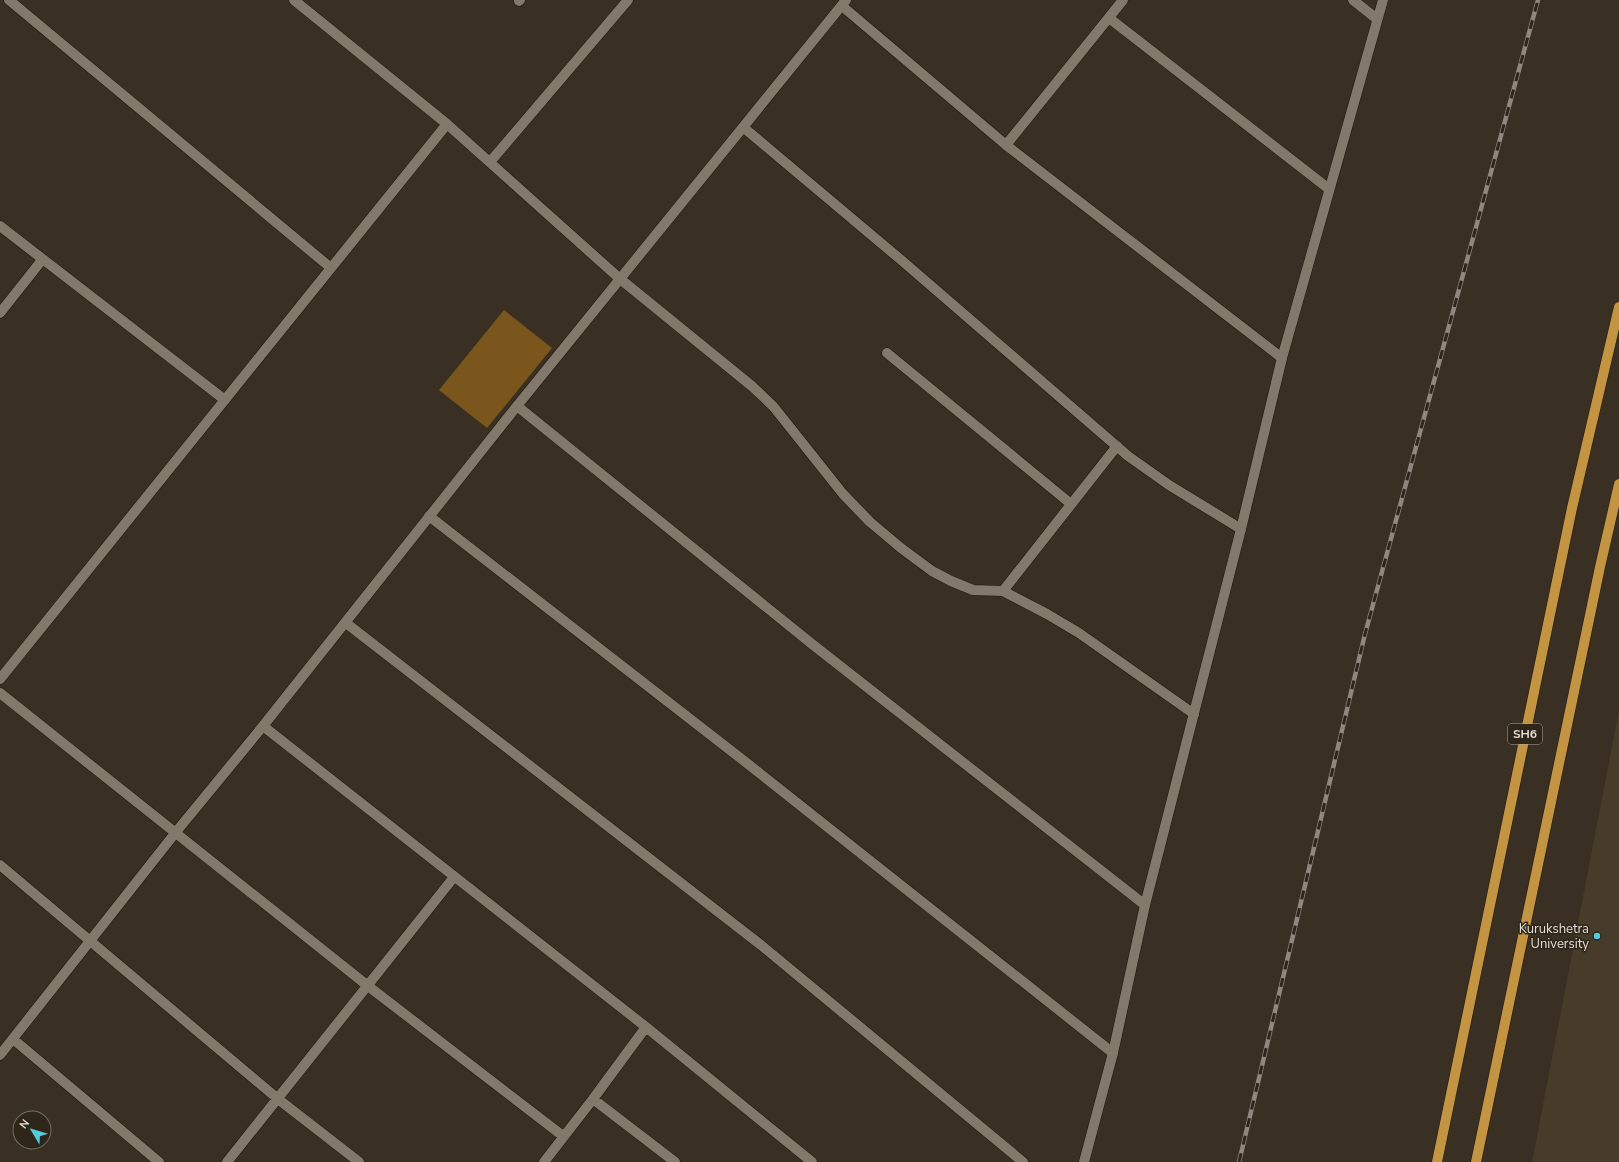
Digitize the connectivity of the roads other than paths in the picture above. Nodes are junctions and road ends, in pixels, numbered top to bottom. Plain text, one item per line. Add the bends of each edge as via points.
1 (8, 0) edge
2 (294, 0) edge
3 (628, 0) edge
4 (1123, 0) edge
5 (1353, 0) edge
6 (1383, 0) edge
7 (844, 3) edge
8 (1109, 18) junction
9 (1377, 19) junction
10 (447, 124) junction
11 (743, 127) junction
12 (1006, 145) junction
13 (490, 162) junction
14 (1329, 189) junction
15 (0, 226) edge
16 (42, 260) junction
17 (331, 268) junction
18 (619, 278) junction
19 (1619, 307) edge
20 (0, 313) edge
21 (887, 353) dead end
22 (1282, 358) junction
23 (225, 400) junction
24 (517, 406) junction
25 (1117, 446) junction
26 (1619, 484) edge
27 (1071, 504) junction
28 (429, 516) junction
29 (1241, 529) junction
30 (1003, 591) junction
31 (346, 623) junction
32 (0, 679) edge
33 (0, 693) edge
34 (1194, 714) junction
35 (263, 726) junction
36 (176, 832) junction
37 (0, 865) edge
38 (454, 877) junction
39 (1145, 905) junction
40 (90, 941) junction
41 (368, 986) junction
42 (646, 1027) junction
43 (13, 1039) junction
44 (1113, 1053) junction
45 (0, 1055) edge
46 (278, 1098) junction
47 (593, 1099) junction
48 (564, 1136) junction
49 (159, 1162) edge
50 (228, 1162) edge
51 (359, 1162) edge
52 (544, 1162) edge
53 (675, 1162) edge
54 (812, 1162) edge
55 (1022, 1162) edge
56 (1084, 1162) edge
57 (1436, 1162) edge
58 (1476, 1162) edge

1 - 17 street
2 - 10 street
3 - 13 street
4 - 8 street
5 - 9 street
6 - 9 street
7 - 11 street
7 - 12 street
8 - 12 street
8 - 14 street
9 - 14 street
10 - 13 street
10 - 17 street
11 - 18 street
11 - 25 street
12 - 22 street
13 - 18 street
14 - 22 street
15 - 16 street
16 - 20 street
16 - 23 street
17 - 23 street
18 - 24 street
18 - 30 street via 754,387 773,406 843,494 870,522 901,548 932,571 972,590
19 - 57 main road, SH6 via 1572,508
21 - 27 street
22 - 29 street
23 - 32 street
24 - 28 street
24 - 39 street via 812,644
25 - 27 street
25 - 29 street via 1169,485
26 - 58 main road
27 - 30 street
28 - 31 street
28 - 44 street
29 - 34 street
30 - 34 street via 1079,633
31 - 35 street
31 - 55 street via 761,945
33 - 36 street
34 - 39 street
35 - 36 street
35 - 38 street
36 - 40 street
36 - 41 street
37 - 40 street
38 - 41 street
38 - 42 street
39 - 44 street
40 - 43 street
40 - 46 street
41 - 46 street
41 - 48 street
42 - 47 street
42 - 54 street
43 - 45 street
43 - 49 street
44 - 56 street
46 - 50 street
46 - 51 street
47 - 48 street
47 - 53 street
48 - 52 street

